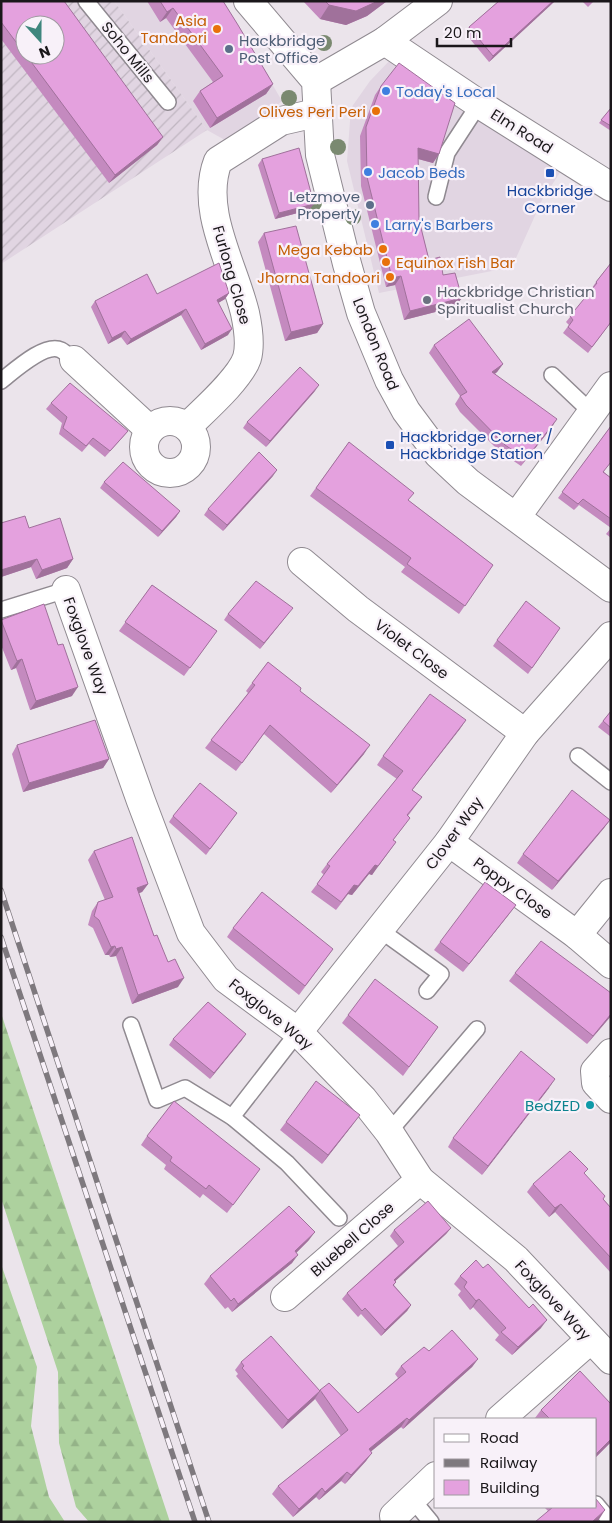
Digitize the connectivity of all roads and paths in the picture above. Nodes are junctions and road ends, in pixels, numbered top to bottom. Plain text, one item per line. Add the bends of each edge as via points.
1 (248, 1) edge
2 (438, 1) edge
3 (88, 2) edge
4 (385, 41) junction
5 (316, 81) junction
6 (168, 102) dead end
7 (479, 104) junction
8 (316, 112) junction
9 (611, 187) edge
10 (436, 197) dead end
11 (74, 360) joint
12 (552, 375) dead end
13 (1, 380) edge
14 (611, 386) edge
15 (591, 412) junction
16 (187, 427) junction
17 (150, 430) junction
18 (517, 516) junction
19 (302, 562) dead end
20 (611, 588) edge
21 (66, 590) joint
22 (1, 610) edge
23 (611, 636) edge
24 (526, 733) junction
25 (578, 756) dead end
26 (611, 782) edge
27 (449, 842) junction
28 (611, 893) edge
29 (380, 930) junction
30 (577, 935) junction
31 (611, 964) edge
32 (427, 991) dead end
33 (131, 1025) dead end
34 (477, 1029) dead end
35 (298, 1032) junction
36 (611, 1054) edge
37 (611, 1099) edge
38 (232, 1116) junction
39 (390, 1132) junction
40 (420, 1180) junction
41 (339, 1218) dead end
42 (285, 1297) dead end
43 (590, 1340) junction
44 (611, 1360) edge
45 (512, 1415) edge
46 (434, 1478) edge
47 (597, 1505) edge
48 (398, 1512) edge
49 (431, 1522) edge
50 (611, 1522) edge

1 - 5 street
2 - 4 street
3 - 6 lane, Soho Mills
4 - 5 street
4 - 7 street, Elm Road
5 - 8 street, London Road
7 - 9 street, Elm Road
7 - 10 lane via 447,153
8 - 16 street, Furlong Close via 282,120 218,161 213,179 214,206 240,294 249,343 246,359 232,381
8 - 18 street, London Road via 320,155 347,264 362,313 389,380 406,411 438,454 468,482
11 - 13 lane via 61,350 42,351
11 - 17 street
12 - 15 lane
14 - 15 street
15 - 18 street
16 - 17 street via 172,421 156,424
16 - 17 street via 196,442 193,460 171,474 154,469 144,454 143,446
18 - 20 street, London Road
19 - 24 street, Violet Close via 358,609
21 - 22 lane, Foxglove Way
21 - 35 street, Foxglove Way via 192,933 226,979
23 - 24 street, Clover Way
24 - 27 street, Clover Way
25 - 26 lane
27 - 29 street, Clover Way
27 - 30 street, Poppy Close
28 - 30 street
29 - 32 lane via 441,974
29 - 35 street, Clover Way
30 - 31 street, Poppy Close
33 - 38 lane via 157,1100 185,1088
34 - 39 lane
35 - 38 lane
35 - 39 street, Foxglove Way
36 - 37 street via 594,1071 596,1083
38 - 41 lane via 287,1163
39 - 40 street, Foxglove Way
40 - 42 street, Bluebell Close
40 - 43 street, Foxglove Way via 516,1259
43 - 44 street, Foxglove Way
43 - 45 street
46 - 48 street
47 - 50 lane
48 - 49 lane

